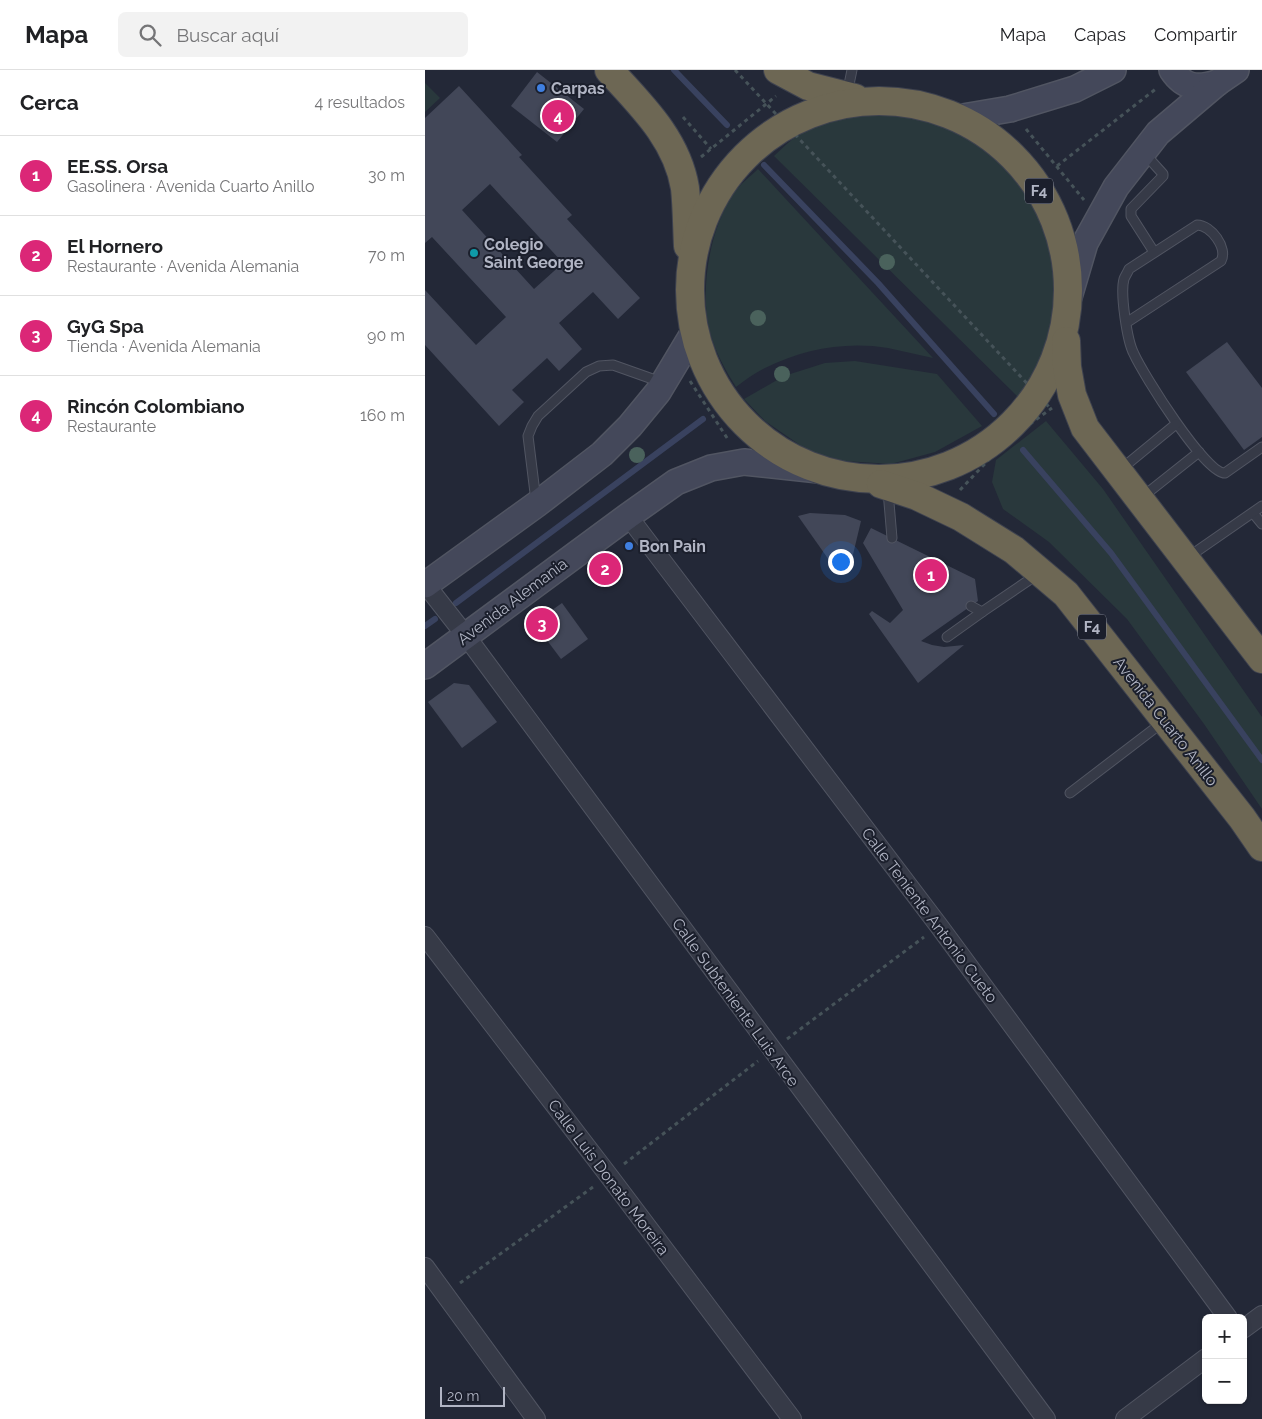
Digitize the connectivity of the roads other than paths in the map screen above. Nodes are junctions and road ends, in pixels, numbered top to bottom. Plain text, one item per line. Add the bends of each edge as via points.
1 (609, 70) edge
2 (777, 70) edge
3 (852, 70) edge
4 (1113, 70) edge
5 (1173, 72) edge
6 (1226, 77) edge
7 (857, 99) junction
8 (957, 118) junction
9 (1143, 152) junction
10 (1154, 252) junction
11 (690, 268) junction
12 (1069, 297) junction
13 (1127, 323) junction
14 (1066, 328) junction
15 (694, 332) junction
16 (663, 383) junction
17 (1176, 424) junction
18 (1262, 447) edge
19 (1199, 452) junction
20 (819, 470) junction
21 (1117, 472) junction
22 (875, 483) junction
23 (1139, 500) junction
24 (537, 504) junction
25 (1262, 506) edge
26 (1253, 513) junction
27 (628, 516) junction
28 (1262, 524) edge
29 (891, 538) dead end
30 (1185, 559) junction
31 (1040, 572) junction
32 (427, 587) edge
33 (971, 606) dead end
34 (982, 612) junction
35 (464, 634) junction
36 (947, 637) dead end
37 (1256, 648) edge
38 (425, 666) edge
39 (1165, 721) junction
40 (1070, 793) dead end
41 (1262, 847) edge
42 (425, 936) edge
43 (425, 1267) edge
44 (1225, 1314) edge
45 (1262, 1315) edge
46 (1247, 1326) edge
47 (1205, 1359) edge
48 (536, 1419) edge
49 (792, 1419) edge
50 (1046, 1419) edge
51 (1125, 1419) edge

1 - 11 highway, F4 via 652,117 671,145 685,189
2 - 7 highway, F4 via 808,86
3 - 7 lane
4 - 8 main road via 1075,89 1010,109
5 - 6 main road via 1189,85 1203,87
6 - 9 main road via 1163,128
7 - 8 highway, F4 via 914,104
7 - 11 highway, F4 via 770,124 715,194 698,230
8 - 12 highway, F4 via 995,141 1028,172 1051,210 1065,253
9 - 10 lane via 1163,176 1130,212
9 - 12 main road via 1115,187 1085,243
10 - 13 lane via 1129,269 1124,278
10 - 13 lane via 1202,225 1210,229 1224,256
11 - 15 highway, F4
12 - 14 highway, F4
13 - 17 lane via 1134,354
14 - 21 highway, F4 via 1072,395 1085,428
14 - 22 highway, F4 via 1037,409 995,447 953,466
15 - 16 main road
15 - 20 highway, F4 via 711,378 738,417 775,449
16 - 24 main road via 631,426 602,454
16 - 24 lane via 613,365 599,366 586,372 538,416 528,436
17 - 19 lane
17 - 21 lane
18 - 19 lane via 1223,474
19 - 23 lane
20 - 22 highway, F4
20 - 27 main road, Avenida Alemania via 743,462 711,468 676,482
21 - 23 highway, F4
22 - 29 lane
22 - 31 highway, Avenida Cuarto Anillo / F4 via 943,508 1014,550
23 - 30 highway, F4
24 - 32 main road
25 - 26 lane
26 - 28 lane
26 - 30 lane
27 - 35 main road, Avenida Alemania
27 - 44 street, Calle Teniente Antonio Cueto via 939,926
30 - 37 highway, F4
31 - 34 lane
31 - 39 highway, Avenida Cuarto Anillo / F4 via 1066,594
32 - 35 street, Calle Subteniente Luis Arce
33 - 34 lane
34 - 36 lane
35 - 38 main road, Avenida Alemania
35 - 50 street, Calle Subteniente Luis Arce
39 - 40 lane
39 - 41 highway, Avenida Cuarto Anillo / F4
42 - 49 street, Calle Luis Donato Moreira
43 - 48 street
45 - 46 street
47 - 51 street

